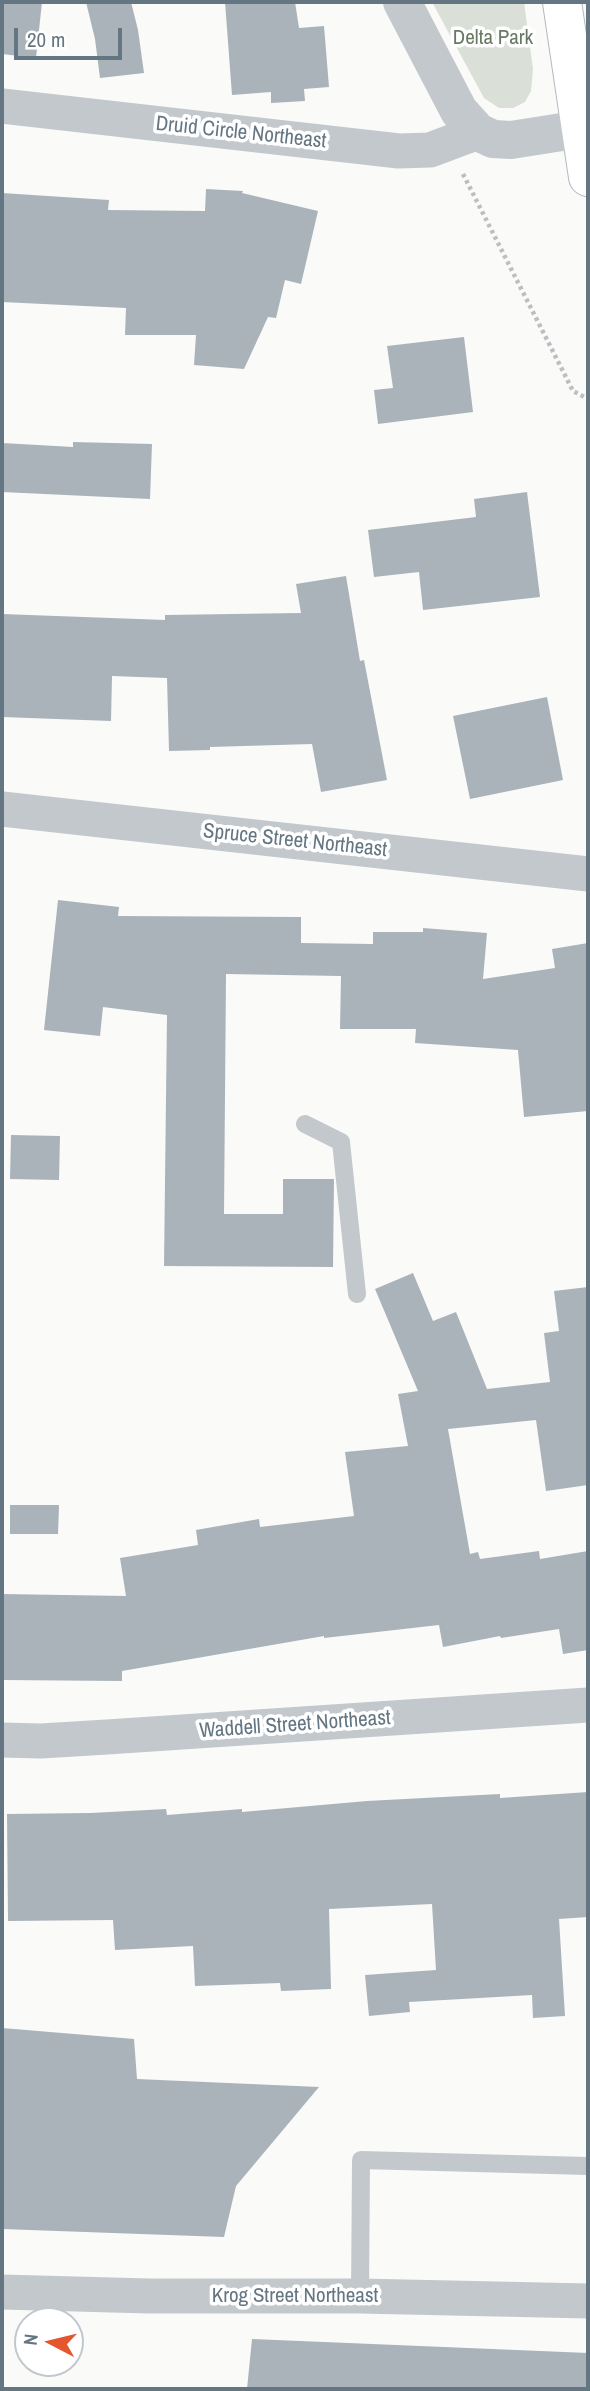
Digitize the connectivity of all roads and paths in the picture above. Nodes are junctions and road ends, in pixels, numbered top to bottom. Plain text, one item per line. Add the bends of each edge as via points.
1 (402, 2) edge
2 (572, 24) edge
3 (2, 106) edge
4 (581, 129) junction
5 (464, 138) junction
6 (588, 177) edge
7 (588, 398) edge
8 (2, 809) edge
9 (588, 874) edge
10 (305, 1125) dead end
11 (357, 1294) dead end
12 (588, 1705) edge
13 (2, 1740) edge
14 (588, 2166) edge
15 (2, 2292) edge
16 (360, 2296) junction
17 (588, 2301) edge

1 - 5 street via 459,111
2 - 4 main road
3 - 5 street, Druid Circle Northeast via 399,151 430,150
4 - 5 street via 511,139
4 - 6 main road
5 - 7 path via 470,190 573,391
8 - 9 street, Spruce Street Northeast
10 - 11 lane via 341,1142
12 - 13 street, Waddell Street Northeast
14 - 16 lane via 361,2161
15 - 16 street, Krog Street Northeast
16 - 17 street, Krog Street Northeast

